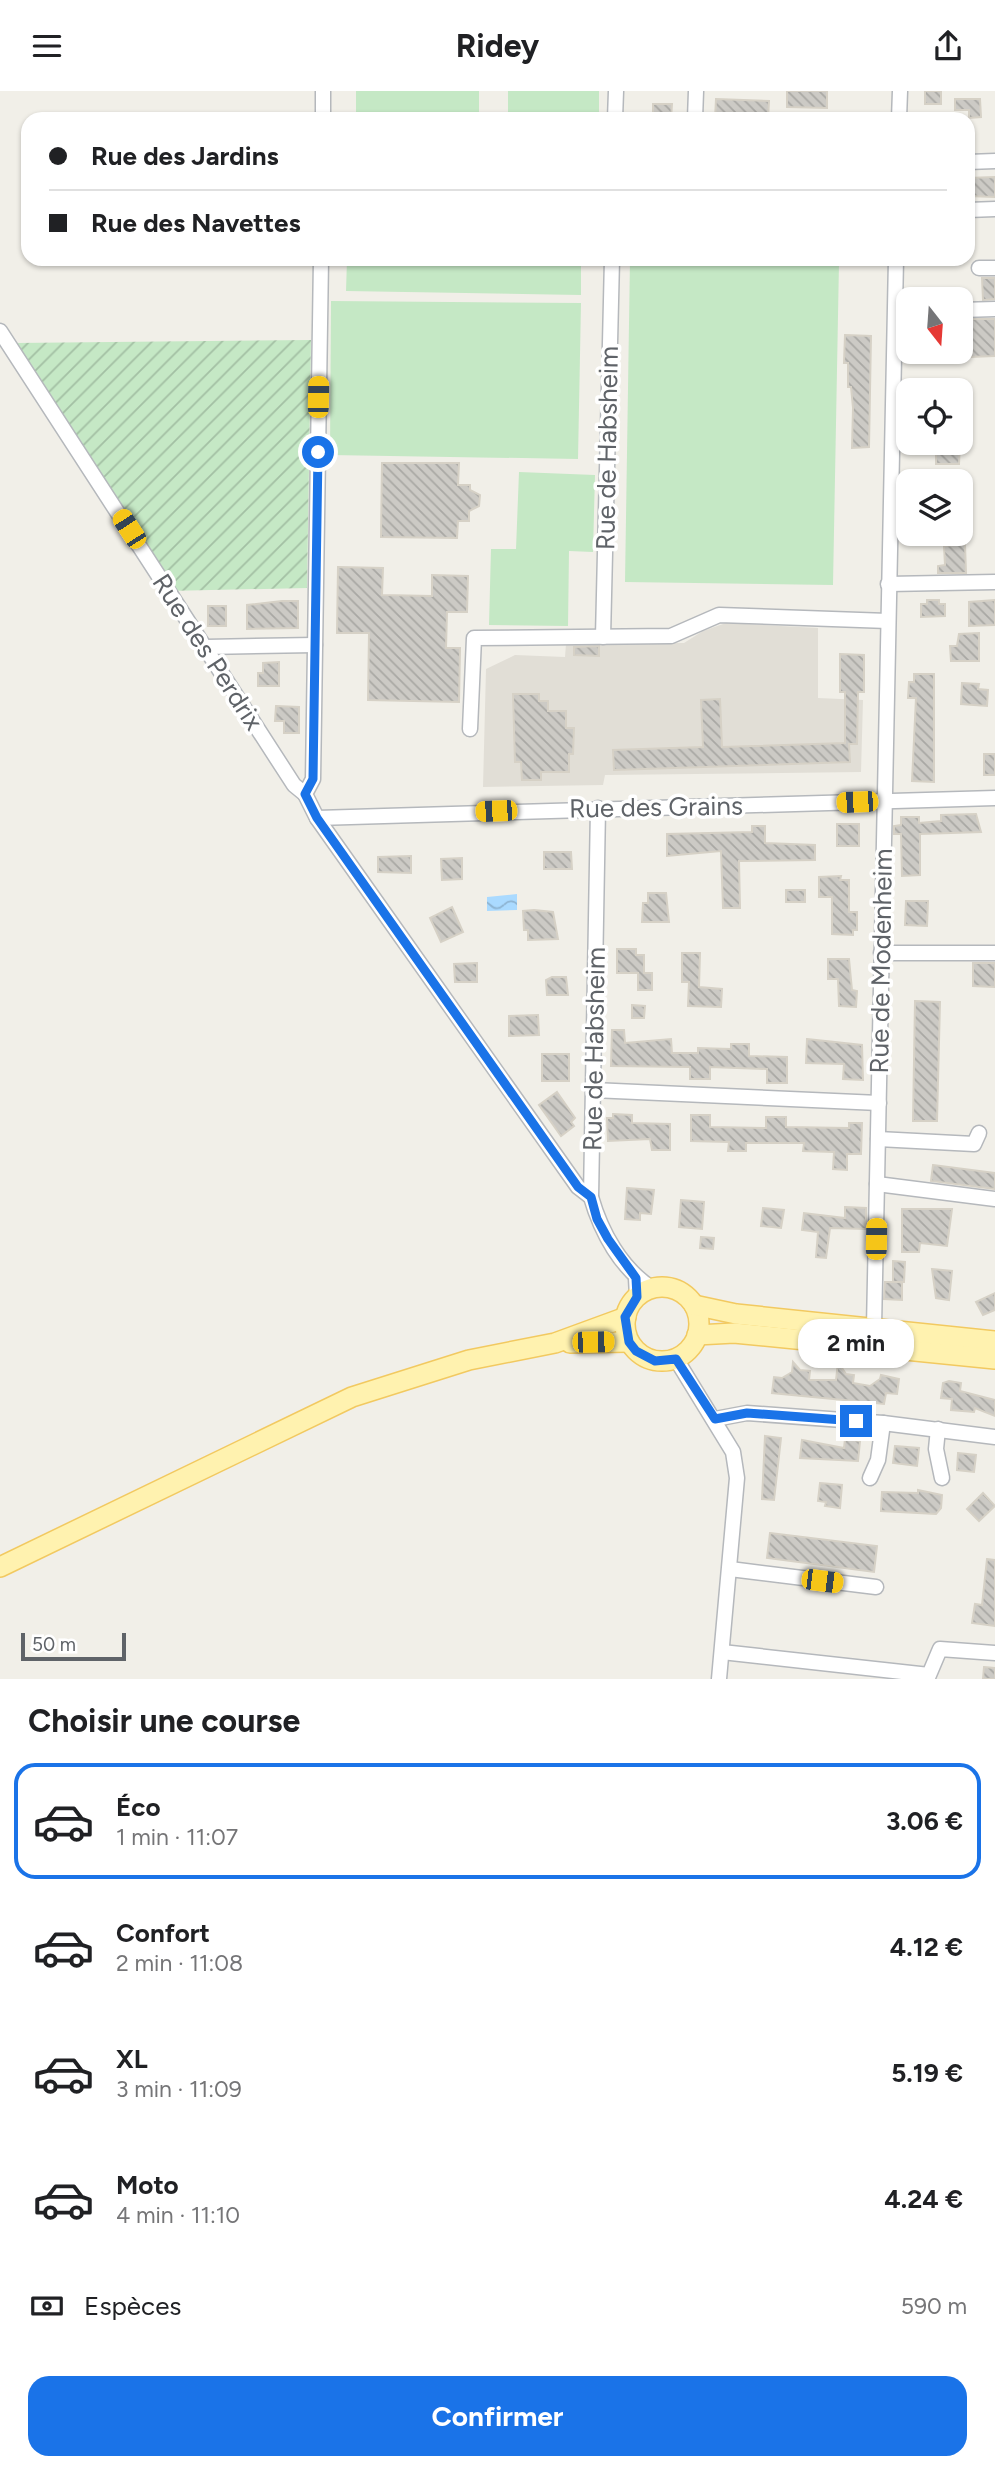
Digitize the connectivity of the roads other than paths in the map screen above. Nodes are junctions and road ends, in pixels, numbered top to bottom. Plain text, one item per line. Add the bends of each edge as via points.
1 (323, 91) edge
2 (616, 91) edge
3 (696, 91) edge
4 (900, 91) edge
5 (323, 112) edge
6 (615, 112) edge
7 (695, 112) edge
8 (899, 112) edge
9 (995, 161) edge
10 (975, 162) edge
11 (995, 209) edge
12 (975, 210) edge
13 (321, 266) edge
14 (612, 266) edge
15 (897, 266) edge
16 (979, 268) dead end
17 (995, 268) edge
18 (899, 287) edge
19 (995, 309) edge
20 (973, 310) edge
21 (0, 331) edge
22 (899, 364) edge
23 (995, 582) edge
24 (888, 584) junction
25 (888, 621) junction
26 (603, 637) junction
27 (315, 645) junction
28 (206, 647) junction
29 (470, 729) dead end
30 (305, 794) junction
31 (995, 799) edge
32 (883, 801) junction
33 (598, 808) junction
34 (317, 818) junction
35 (881, 953) junction
36 (995, 953) edge
37 (593, 1090) junction
38 (878, 1103) junction
39 (979, 1133) dead end
40 (878, 1139) junction
41 (877, 1184) junction
42 (591, 1197) junction
43 (995, 1199) edge
44 (642, 1288) junction
45 (694, 1305) junction
46 (625, 1317) junction
47 (697, 1335) junction
48 (873, 1336) junction
49 (995, 1341) edge
50 (629, 1342) junction
51 (555, 1343) junction
52 (676, 1359) junction
53 (995, 1359) edge
54 (715, 1419) junction
55 (883, 1423) junction
56 (938, 1429) junction
57 (995, 1437) edge
58 (870, 1478) dead end
59 (943, 1478) dead end
60 (0, 1567) edge
61 (730, 1569) junction
62 (876, 1587) dead end
63 (722, 1652) junction
64 (995, 1653) edge
65 (929, 1677) edge
66 (719, 1679) edge

1 - 5 street
2 - 6 street
3 - 7 street
4 - 8 street
9 - 10 street
11 - 12 street
13 - 27 street
14 - 26 street, Rue de Habsheim
15 - 18 street, Rue de Modenheim
16 - 17 street
19 - 20 street
21 - 28 street, Rue des Perdrix
22 - 24 street, Rue de Modenheim
23 - 24 street
24 - 25 street, Rue de Modenheim
25 - 26 street via 719,615 671,636
25 - 32 street, Rue de Modenheim
26 - 29 street via 474,638
27 - 28 street
27 - 30 street via 313,779
28 - 30 street, Rue des Perdrix via 294,785
30 - 34 street, Rue des Perdrix
31 - 32 street, Rue des Grains
32 - 33 street, Rue des Grains
32 - 35 street, Rue de Modenheim
33 - 34 street, Rue des Grains
33 - 37 street, Rue de Habsheim
34 - 42 street, Rue des Perdrix via 578,1187
35 - 36 street
35 - 38 street, Rue de Modenheim
37 - 38 street
37 - 42 street, Rue de Habsheim
38 - 40 street, Rue de Modenheim
39 - 40 street via 974,1144
40 - 41 street, Rue de Modenheim
41 - 43 street
41 - 48 street, Rue de Modenheim
42 - 44 street, Rue de Habsheim via 608,1239
44 - 45 main road via 672,1289
44 - 46 main road
45 - 47 main road
45 - 48 main road
46 - 50 main road
46 - 51 main road
47 - 48 main road
47 - 52 main road
48 - 49 main road
48 - 53 main road
50 - 51 main road
50 - 52 main road via 655,1361
51 - 60 main road via 469,1360 352,1397
52 - 54 street
54 - 55 street via 747,1413
54 - 61 street via 733,1452 737,1478
55 - 56 street
55 - 58 street via 878,1460
56 - 57 street
56 - 59 street via 936,1449
61 - 62 street
61 - 63 street
63 - 65 street
63 - 66 street
64 - 65 street via 940,1649

